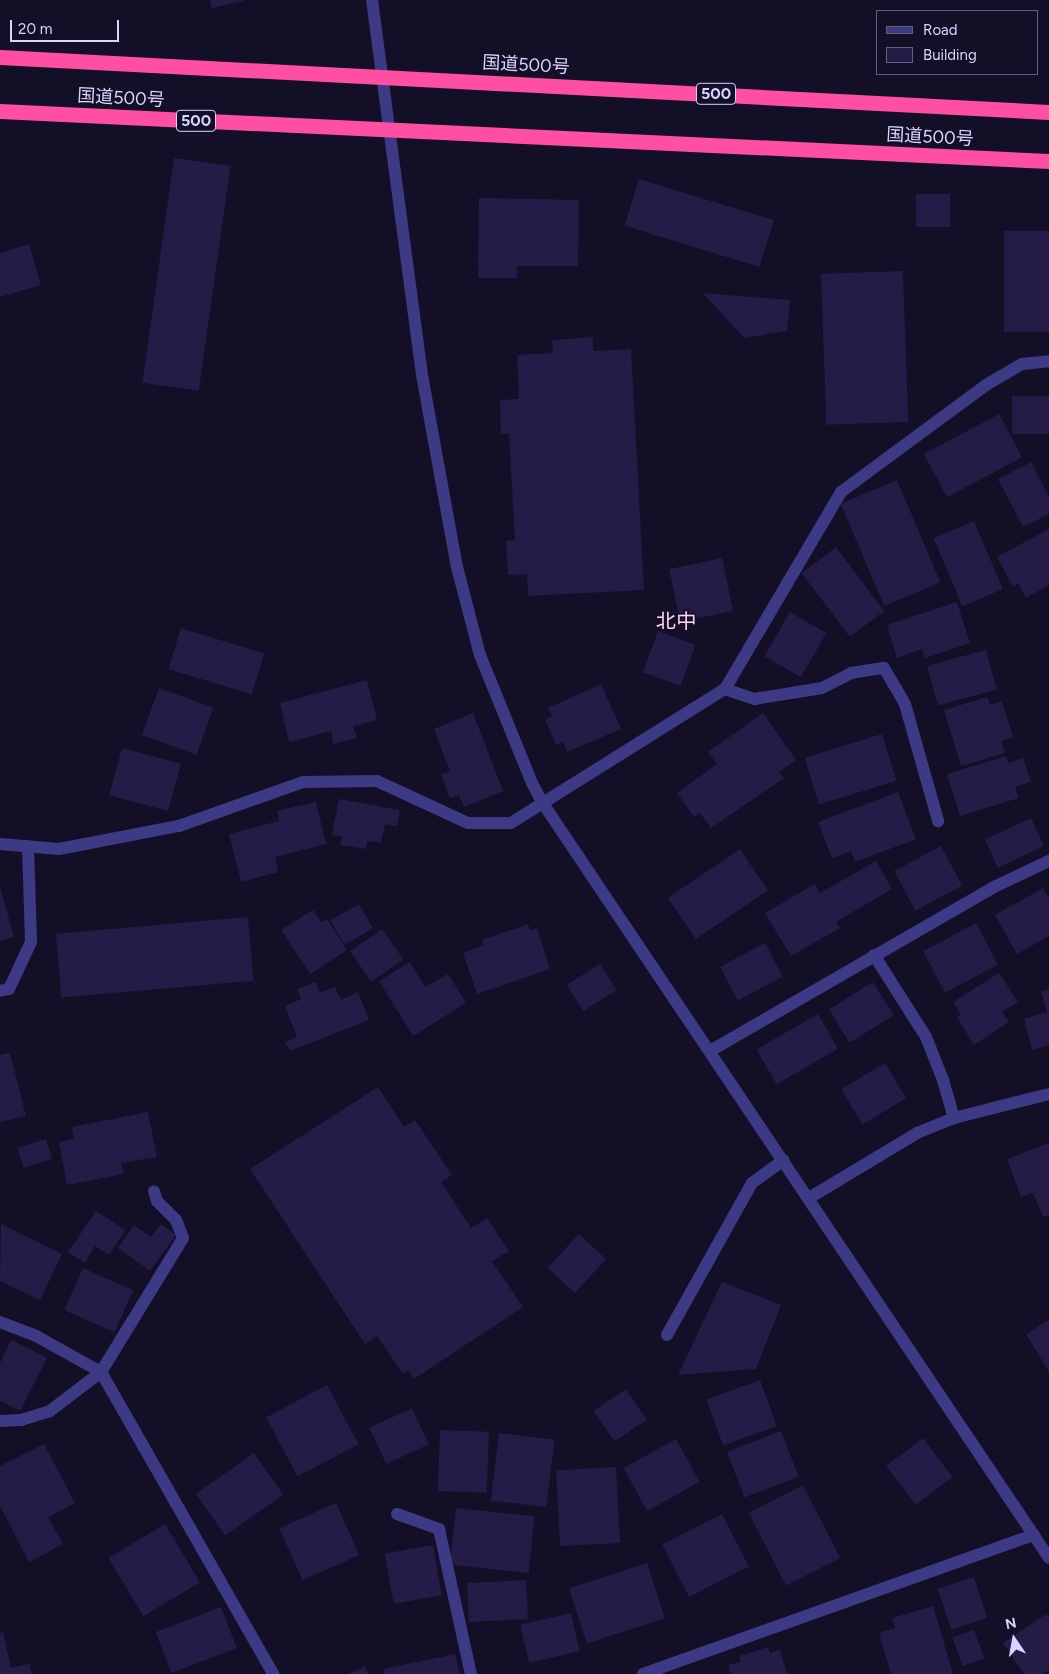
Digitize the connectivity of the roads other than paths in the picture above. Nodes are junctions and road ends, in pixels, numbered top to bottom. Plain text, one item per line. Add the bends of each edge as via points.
1 (372, 0) edge
2 (0, 57) edge
3 (384, 76) junction
4 (0, 111) edge
5 (1049, 112) edge
6 (392, 131) junction
7 (1049, 161) edge
8 (1049, 361) edge
9 (725, 689) junction
10 (542, 802) junction
11 (938, 821) dead end
12 (0, 844) edge
13 (28, 846) junction
14 (1049, 861) edge
15 (874, 955) junction
16 (0, 991) edge
17 (710, 1051) junction
18 (1049, 1094) edge
19 (954, 1118) junction
20 (784, 1160) junction
21 (154, 1191) dead end
22 (809, 1198) junction
23 (0, 1322) edge
24 (668, 1335) dead end
25 (101, 1372) junction
26 (0, 1421) edge
27 (397, 1514) dead end
28 (1034, 1535) junction
29 (1049, 1558) edge
30 (273, 1674) edge
31 (471, 1674) edge
32 (643, 1674) edge

1 - 3 street
2 - 3 highway, 国道500号 / 500
3 - 5 highway, 国道500号 / 500
3 - 6 street
4 - 6 highway, 国道500号 / 500
6 - 7 highway, 国道500号 / 500
6 - 10 street via 422,375 457,567 480,655
8 - 9 street via 1022,364 986,385 841,492
9 - 10 street
9 - 11 street via 754,699 822,688 851,673 884,668 906,704
10 - 13 street via 511,823 468,824 376,781 303,782 179,826 59,849
10 - 17 street
12 - 13 street
13 - 16 street via 31,942 9,989
14 - 15 street via 996,886
15 - 17 street
15 - 19 street via 926,1037 944,1080
17 - 20 street
18 - 19 street
19 - 22 street via 918,1133
20 - 22 street
20 - 24 street via 752,1183
21 - 25 street via 157,1201 176,1220 183,1238
22 - 28 street
23 - 25 street via 36,1336
25 - 26 street via 50,1411 21,1420
25 - 30 street
27 - 31 street via 439,1528
28 - 29 street
28 - 32 street

